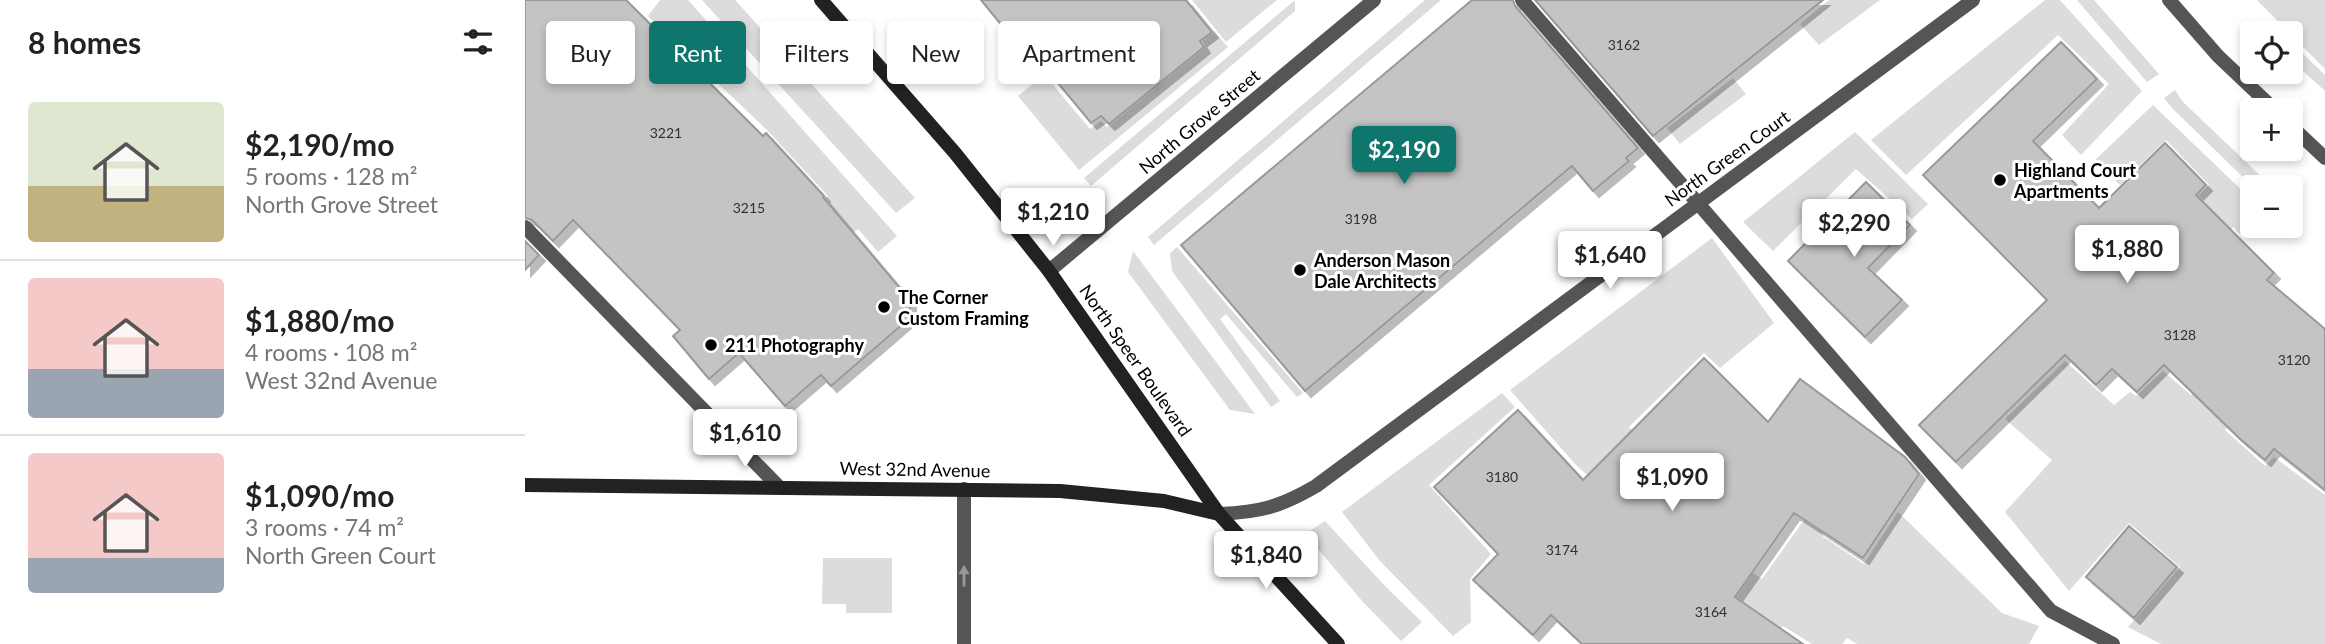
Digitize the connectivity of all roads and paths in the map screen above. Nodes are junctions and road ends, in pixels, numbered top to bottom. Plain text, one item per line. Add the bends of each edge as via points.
1 (821, 0) edge
2 (1374, 0) edge
3 (1522, 0) edge
4 (1973, 0) edge
5 (2169, 0) edge
6 (2262, 98) edge
7 (2303, 137) edge
8 (2325, 158) edge
9 (1698, 204) junction
10 (525, 227) edge
11 (1049, 271) junction
12 (525, 485) edge
13 (779, 487) junction
14 (964, 489) junction
15 (1219, 514) junction
16 (964, 644) edge
17 (1338, 644) edge
18 (2113, 644) edge

1 - 11 main road, North Speer Boulevard via 955,153
2 - 11 street, North Grove Street
3 - 9 street
4 - 9 street, North Green Court
5 - 6 street
7 - 8 street
9 - 15 street, North Green Court via 1316,486 1291,501 1257,512
9 - 18 street via 2051,611
10 - 13 street
11 - 15 main road, North Speer Boulevard
12 - 13 main road, West 32nd Avenue
13 - 14 main road, West 32nd Avenue
14 - 15 main road, West 32nd Avenue via 1095,492
16 -> 14 street
15 - 17 main road, North Speer Boulevard

